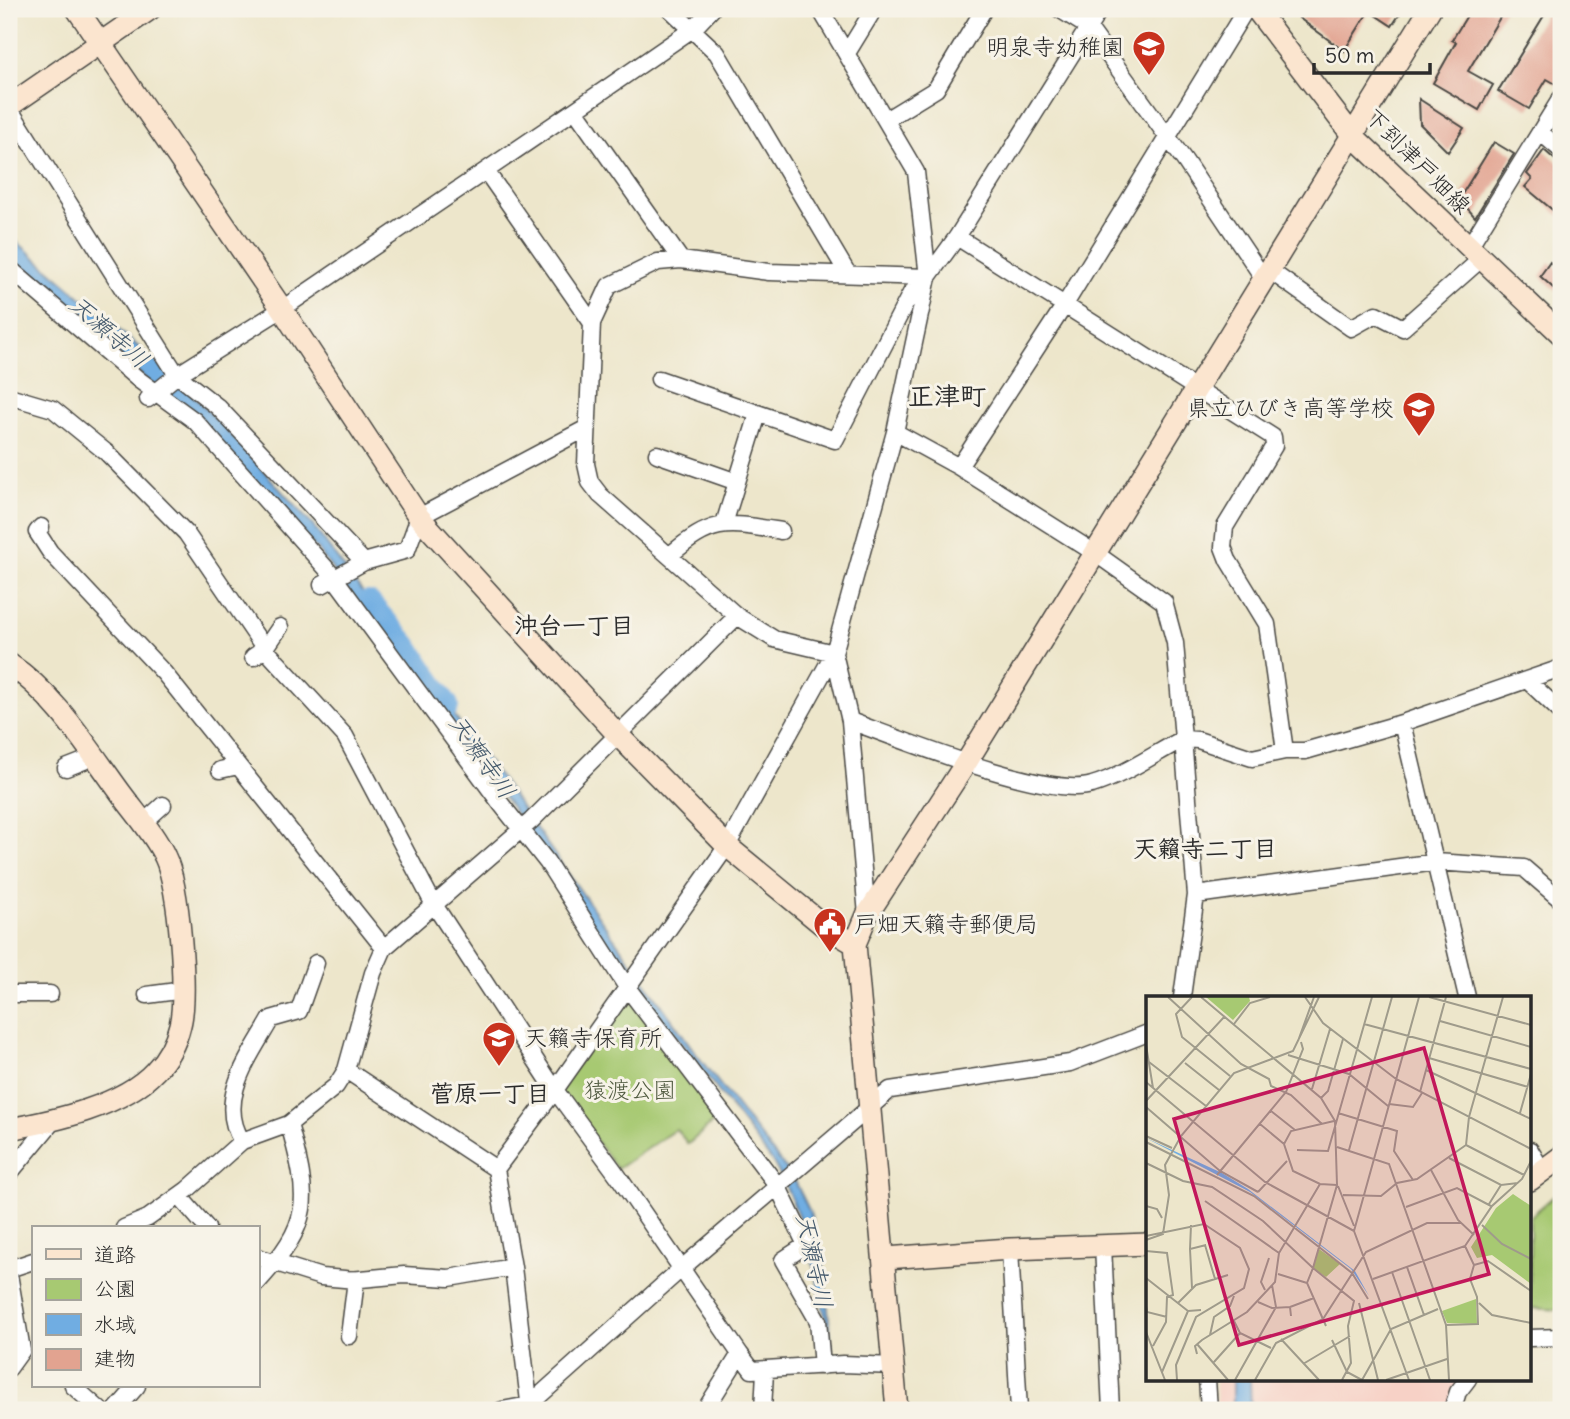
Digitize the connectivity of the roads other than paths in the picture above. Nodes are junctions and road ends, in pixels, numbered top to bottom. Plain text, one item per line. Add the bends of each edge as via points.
1 (76, 9) edge
2 (150, 9) edge
3 (670, 9) edge
4 (712, 9) edge
5 (820, 9) edge
6 (874, 9) edge
7 (984, 9) edge
8 (1059, 9) edge
9 (1100, 9) edge
10 (1246, 9) edge
11 (1256, 9) edge
12 (1430, 9) edge
13 (1088, 27) junction
14 (694, 28) junction
15 (99, 43) junction
16 (847, 53) junction
17 (1561, 98) edge
18 (9, 107) edge
19 (575, 110) junction
20 (887, 119) junction
21 (1540, 132) junction
22 (1352, 135) junction
23 (1167, 138) junction
24 (1561, 150) edge
25 (486, 172) junction
26 (957, 237) junction
27 (1475, 253) junction
28 (681, 260) junction
29 (9, 268) edge
30 (848, 274) junction
31 (1267, 274) junction
32 (928, 277) junction
33 (1064, 306) junction
34 (282, 309) junction
35 (593, 323) junction
36 (1561, 334) edge
37 (177, 375) junction
38 (659, 379) dead end
39 (1197, 388) junction
40 (153, 395) junction
41 (9, 396) edge
42 (758, 414) junction
43 (585, 429) junction
44 (895, 432) junction
45 (657, 454) dead end
46 (959, 467) junction
47 (737, 482) junction
48 (419, 517) junction
49 (724, 524) junction
50 (41, 527) dead end
51 (780, 531) dead end
52 (1095, 553) junction
53 (669, 556) junction
54 (364, 562) junction
55 (328, 580) junction
56 (737, 616) junction
57 (280, 627) dead end
58 (259, 653) junction
59 (834, 653) junction
60 (9, 664) edge
61 (1561, 668) edge
62 (1528, 681) junction
63 (1561, 712) edge
64 (850, 721) junction
65 (1402, 723) junction
66 (618, 735) junction
67 (1183, 739) junction
68 (1285, 751) junction
69 (94, 757) junction
70 (966, 763) junction
71 (238, 766) junction
72 (66, 768) dead end
73 (220, 770) dead end
74 (163, 805) dead end
75 (143, 823) junction
76 (527, 824) junction
77 (727, 846) junction
78 (1436, 863) junction
79 (1196, 895) junction
80 (1561, 900) edge
81 (433, 904) junction
82 (867, 915) junction
83 (855, 944) junction
84 (384, 948) junction
85 (316, 963) dead end
86 (628, 984) junction
87 (184, 990) junction
88 (50, 994) dead end
89 (9, 995) edge
90 (147, 995) dead end
91 (1182, 996) edge
92 (1467, 996) edge
93 (1146, 1034) edge
94 (346, 1070) junction
95 (555, 1090) junction
96 (871, 1107) junction
97 (52, 1121) junction
98 (289, 1124) junction
99 (9, 1129) edge
100 (242, 1140) junction
101 (1561, 1157) edge
102 (1532, 1159) edge
103 (496, 1169) junction
104 (9, 1174) edge
105 (1536, 1176) edge
106 (779, 1184) junction
107 (179, 1196) junction
108 (129, 1226) edge
109 (205, 1226) edge
110 (1146, 1244) edge
111 (1104, 1246) junction
112 (1010, 1249) junction
113 (259, 1258) edge
114 (886, 1258) junction
115 (32, 1261) edge
116 (274, 1264) junction
117 (513, 1267) junction
118 (682, 1268) junction
119 (9, 1269) edge
120 (9, 1274) edge
121 (350, 1280) junction
122 (259, 1281) edge
123 (349, 1336) dead end
124 (1561, 1337) edge
125 (1532, 1338) edge
126 (28, 1353) edge
127 (740, 1354) junction
128 (822, 1366) junction
129 (894, 1366) junction
130 (9, 1368) edge
131 (765, 1371) junction
132 (1207, 1380) edge
133 (1467, 1380) edge
134 (75, 1388) edge
135 (135, 1388) edge
136 (530, 1408) edge
137 (100, 1410) edge
138 (116, 1410) edge
139 (502, 1410) edge
140 (705, 1410) edge
141 (763, 1410) edge
142 (897, 1410) edge
143 (1019, 1410) edge
144 (1111, 1410) edge
145 (1209, 1410) edge
146 (1452, 1410) edge

1 - 15 street
2 - 15 street
3 - 14 street
4 - 14 street
5 - 16 street
6 - 16 street
7 - 20 street via 936,89
8 - 13 street
9 - 13 street
10 - 23 street
11 - 22 street, 下到津戸畑線
12 - 22 street
13 - 23 street
13 - 26 street
14 - 19 street
14 - 30 street via 717,53
15 - 18 street
15 - 34 street
16 - 20 street
17 - 21 street
18 - 37 street
19 - 25 street
19 - 28 street
20 - 32 street via 916,172
21 - 24 street
21 - 27 street
22 - 27 street, 下到津戸畑線
22 - 31 street
23 - 31 street
23 - 33 street
25 - 34 street
25 - 35 street
26 - 32 street
26 - 33 street
27 - 31 street via 1403,328 1376,314 1351,328
27 - 36 street, 下到津戸畑線
28 - 30 street via 769,271
28 - 35 street via 659,262 609,286
29 - 40 street
30 - 32 street
31 - 39 street
32 - 42 street via 911,293 835,440
32 - 44 street
33 - 39 street
33 - 46 street
34 - 37 street
34 - 48 street
35 - 43 street
37 - 40 street
37 - 54 street via 218,407
38 - 42 street
39 - 52 street
39 - 68 street via 1273,437 1274,446 1225,527 1223,547 1268,624
40 - 55 street via 195,421
41 - 58 street via 53,410 107,453 186,533
42 - 47 street
43 - 48 street
43 - 53 street via 590,482
44 - 46 street
44 - 59 street
45 - 47 street
46 - 52 street
47 - 49 street
48 - 54 street via 407,550
48 - 66 street
49 - 51 street
49 - 53 street via 688,540
50 - 71 street via 37,532 50,552 187,698
52 - 67 street via 1164,602 1175,643
52 - 70 street
53 - 56 street
54 - 55 street
55 - 76 street via 501,804
56 - 59 street via 774,639
56 - 66 street
57 - 58 street
58 - 81 street via 345,736
59 - 64 street
59 - 77 street
60 - 69 street via 58,709
61 - 62 street
62 - 63 street
62 - 65 street
64 - 70 street
64 - 82 street
65 - 68 street via 1306,751
65 - 78 street
66 - 76 street
66 - 77 street
67 - 68 street via 1252,758
67 - 70 street via 1092,785 1068,789
67 - 79 street
69 - 72 street
69 - 75 street
70 - 82 street
71 - 73 street
71 - 84 street
74 - 75 street
75 - 87 street via 166,858
76 - 81 street
76 - 86 street
77 - 83 street via 823,925
77 - 86 street
78 - 79 street
78 - 80 street via 1524,869
78 - 92 street
79 - 91 street
81 - 84 street
81 - 95 street
82 - 83 street
83 - 96 street
84 - 94 street
85 - 100 street via 299,1011 271,1019 233,1090 233,1128
86 - 95 street
86 - 106 street
87 - 90 street
87 - 97 street via 181,1024 169,1054 154,1073 124,1094
88 - 89 street
93 - 96 street via 1070,1063 890,1090
94 - 98 street via 336,1086
94 - 103 street
95 - 103 street
95 - 118 street
96 - 106 street
96 - 114 street
97 - 99 street
97 - 104 street
98 - 100 street
98 - 116 street via 302,1170 303,1207 295,1236
100 - 107 street
101 - 105 street
102 - 105 street
103 - 117 street
106 - 118 street
106 - 128 street via 806,1245 783,1260 818,1321
107 - 108 street
107 - 109 street
110 - 111 street
111 - 112 street
111 - 144 street
112 - 114 street
112 - 143 street
113 - 116 street
114 - 129 street
115 - 119 street
116 - 121 street
116 - 122 street
117 - 121 street via 449,1278 404,1275
117 - 136 street
118 - 127 street
118 - 136 street
120 - 126 street
121 - 123 street via 356,1280
124 - 125 street
126 - 130 street
127 - 131 street via 752,1370
127 - 140 street
128 - 129 street
128 - 131 street
129 - 142 street
131 - 141 street
132 - 145 street
133 - 146 street
134 - 137 street
135 - 138 street
136 - 139 street

